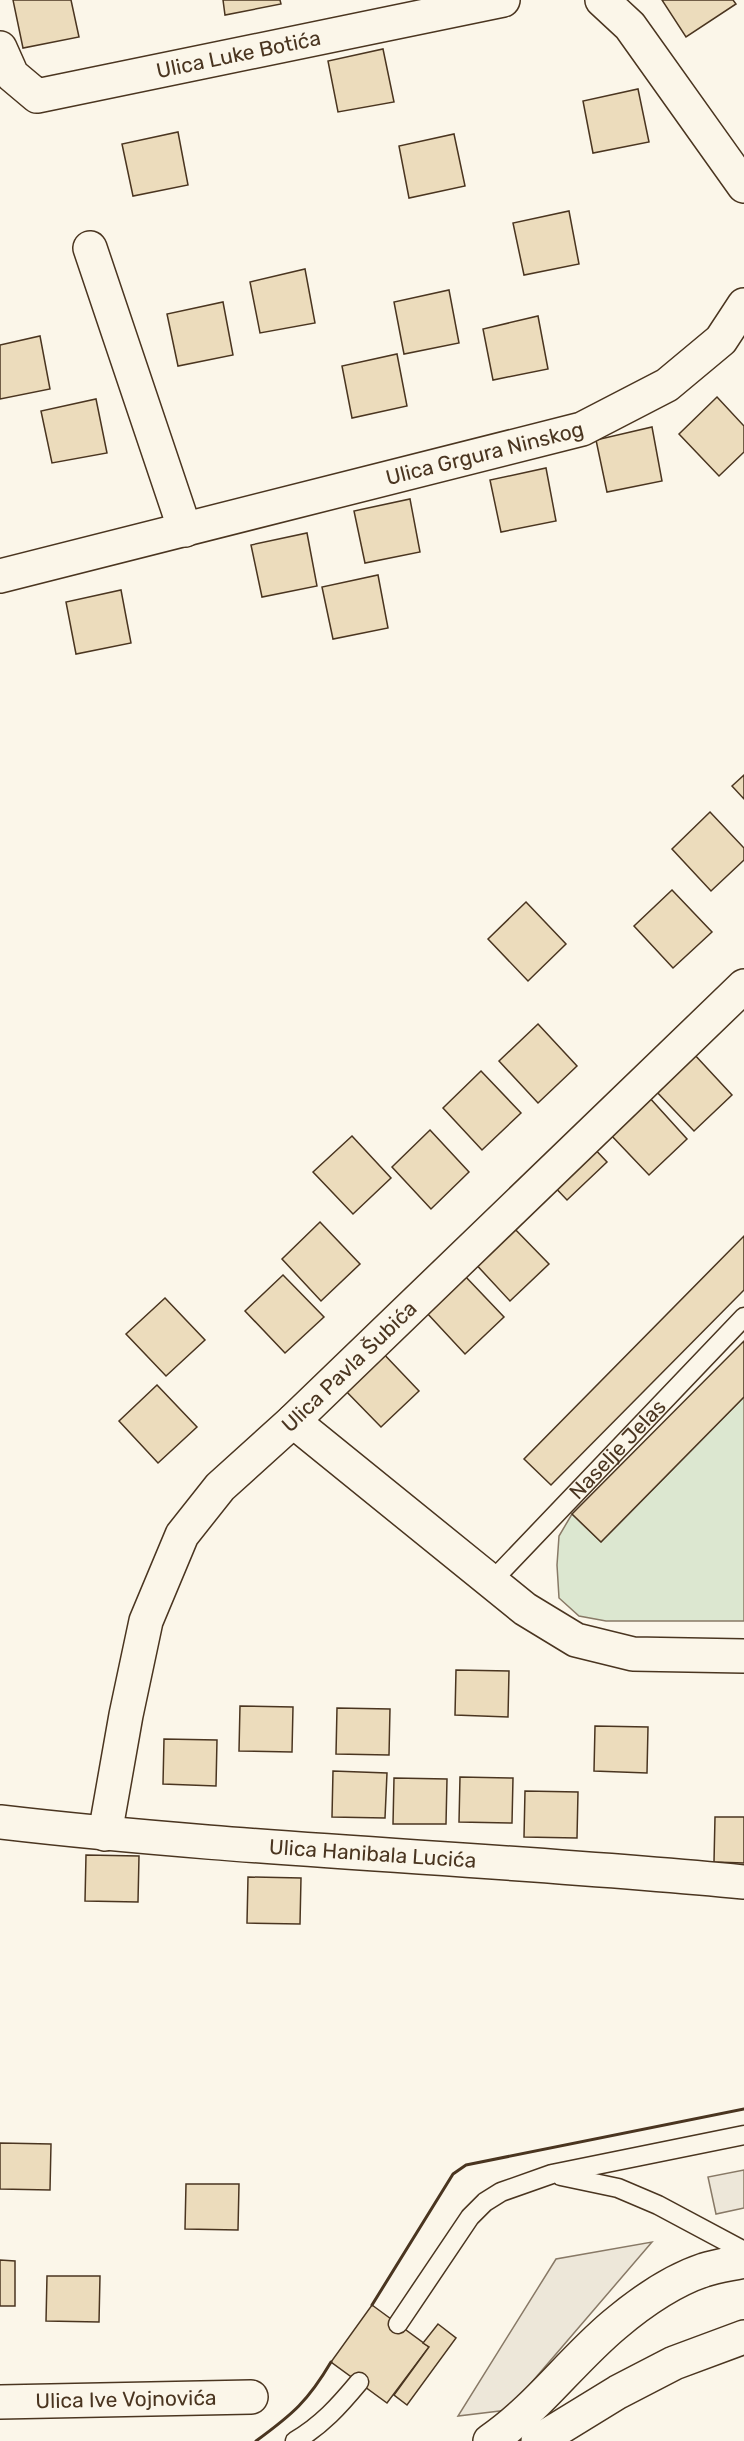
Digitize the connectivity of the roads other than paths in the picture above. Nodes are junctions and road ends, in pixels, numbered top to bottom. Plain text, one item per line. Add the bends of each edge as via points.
1 (503, 0) edge
2 (602, 0) edge
3 (0, 48) edge
4 (744, 186) edge
5 (90, 248) dead end
6 (744, 305) edge
7 (184, 530) junction
8 (0, 576) edge
9 (744, 986) edge
10 (744, 1317) edge
11 (293, 1421) junction
12 (492, 1581) junction
13 (744, 1656) edge
14 (0, 1822) edge
15 (105, 1834) junction
16 (744, 1882) edge
17 (744, 2135) edge
18 (552, 2174) junction
19 (744, 2251) edge
20 (744, 2261) edge
21 (398, 2324) dead end
22 (744, 2337) edge
23 (358, 2382) dead end
24 (251, 2397) dead end
25 (0, 2402) edge
26 (296, 2441) edge
27 (490, 2441) edge
28 (538, 2441) edge

1 - 3 street, Ulica Luke Botića via 37,96 12,75
2 - 4 street via 630,26
5 - 7 street
6 - 7 street, Ulica Grgura Ninskog via 721,340 667,385 582,429
7 - 8 street, Ulica Grgura Ninskog
9 - 11 street, Ulica Pavla Šubića
10 - 12 lane, Naselje Jelas
11 - 12 street
11 - 15 street, Ulica Pavla Šubića via 220,1487 182,1535 146,1621
12 - 13 street via 525,1609 576,1640 633,1654
14 - 15 street, Ulica Hanibala Lucića
15 - 16 street, Ulica Hanibala Lucića
17 - 18 lane
18 - 19 lane via 618,2188
18 - 21 lane via 520,2184 485,2202 470,2217
20 - 27 street via 704,2270 645,2301 613,2325 531,2410
22 - 28 street via 674,2362
23 - 26 lane via 334,2412
24 - 25 street, Ulica Ive Vojnovića

